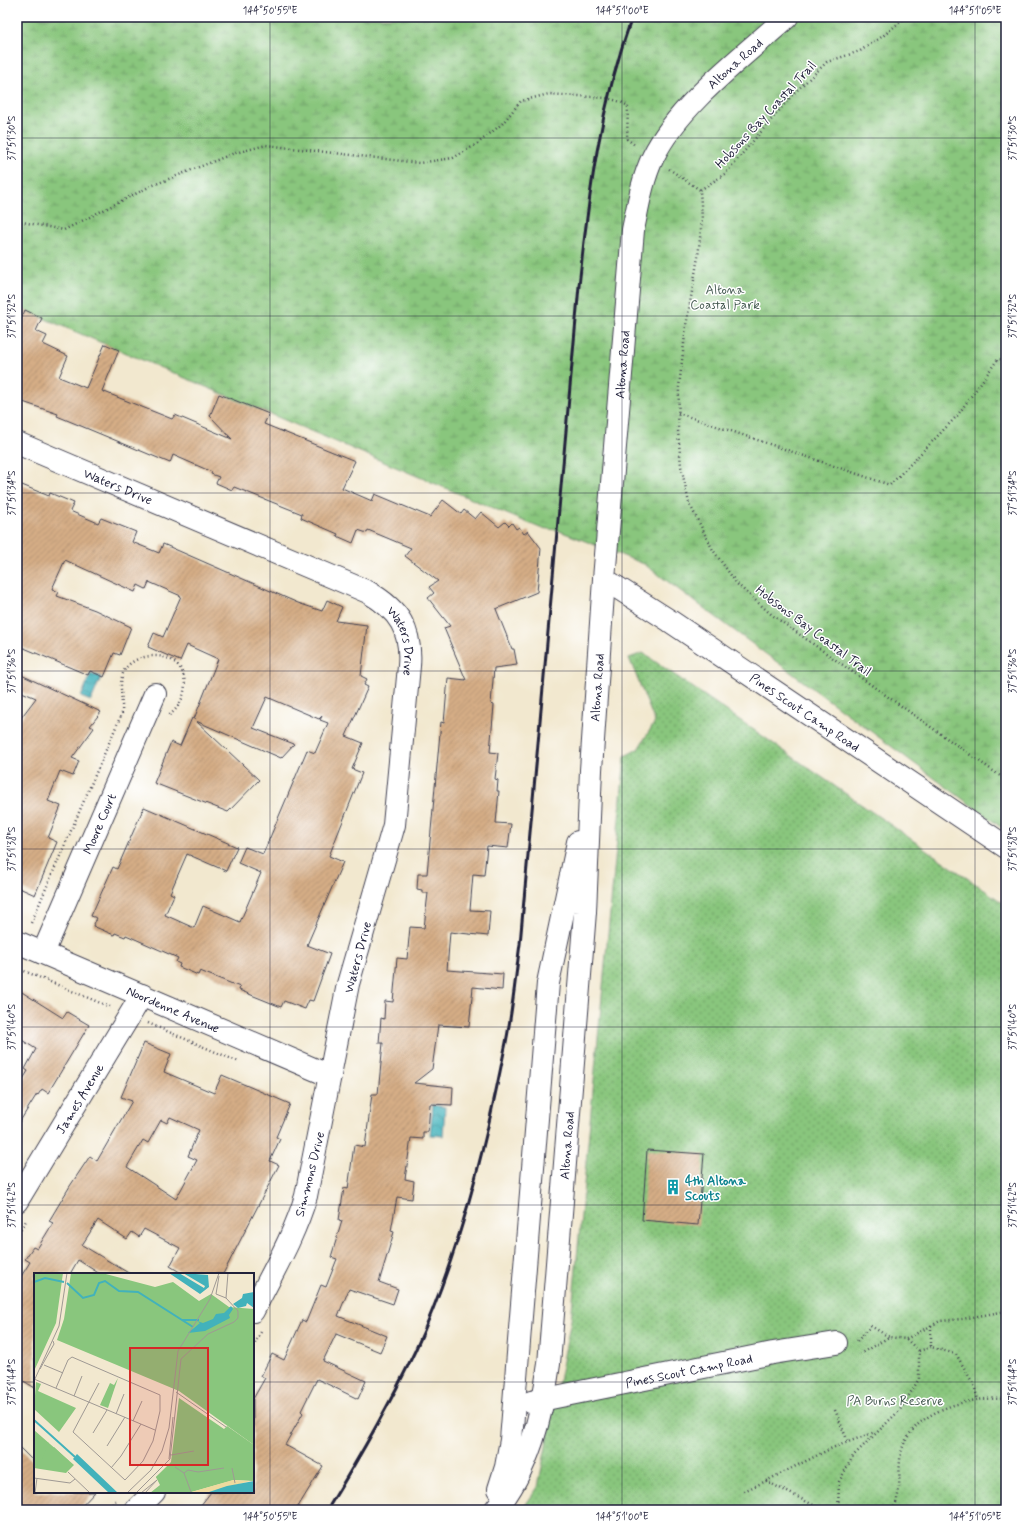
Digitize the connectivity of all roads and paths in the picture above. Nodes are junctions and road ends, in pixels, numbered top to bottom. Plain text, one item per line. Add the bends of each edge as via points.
1 (787, 17) edge
2 (906, 17) edge
3 (653, 158) junction
4 (700, 190) junction
5 (17, 221) edge
6 (1006, 360) edge
7 (678, 413) junction
8 (17, 419) edge
9 (32, 425) dead end
10 (17, 443) edge
11 (604, 579) junction
12 (155, 694) dead end
13 (591, 770) junction
14 (1006, 780) edge
15 (1006, 847) edge
16 (17, 942) edge
17 (43, 953) junction
18 (17, 968) edge
19 (142, 995) junction
20 (130, 1016) junction
21 (242, 1063) dead end
22 (330, 1076) junction
23 (17, 1201) edge
24 (1006, 1311) edge
25 (258, 1318) edge
26 (931, 1325) junction
27 (889, 1337) junction
28 (906, 1339) junction
29 (254, 1341) edge
30 (845, 1343) joint
31 (932, 1347) junction
32 (918, 1351) junction
33 (860, 1354) dead end
34 (1006, 1399) edge
35 (978, 1400) junction
36 (543, 1401) junction
37 (514, 1404) junction
38 (835, 1410) dead end
39 (877, 1432) junction
40 (848, 1442) junction
41 (766, 1482) junction
42 (744, 1491) dead end
43 (153, 1493) edge
44 (136, 1510) edge
45 (486, 1510) edge
46 (496, 1510) edge
47 (823, 1510) edge
48 (838, 1510) edge
49 (892, 1510) edge

1 - 3 street, Altona Road via 680,116
2 - 4 path, Hobsons Bay Coastal Trail via 860,51 827,62 794,93 725,174
3 - 4 path
3 - 5 path via 627,139 628,106 607,98 549,94 522,101 502,124 477,144 453,158 420,163 266,145 232,154 151,186 64,230
3 - 11 street, Altona Road via 644,180 633,230
4 - 7 path, Hobsons Bay Coastal Trail via 702,219 686,326
6 - 7 path via 998,360 957,416 890,485
7 - 14 path, Hobsons Bay Coastal Trail via 681,466 689,504 713,550 737,584 772,614
8 - 9 path
10 - 22 street, Waters Drive via 368,592 385,602 402,624 410,652 394,825 348,984
11 - 13 street, Altona Road
11 - 15 street, Pines Scout Camp Road
12 - 17 street, Moore Court
13 - 36 street, Altona Road via 585,912 551,1344
13 - 37 street, Altona Road via 576,855 548,983
16 - 17 street, Noordenne Avenue
17 - 19 street, Noordenne Avenue
18 - 20 path
19 - 20 street, James Avenue
19 - 22 street, Noordenne Avenue
20 - 21 path
20 - 23 street, James Avenue
22 - 25 street, Simmons Drive via 300,1217
24 - 26 path via 940,1321
25 - 29 path
26 - 28 path
26 - 31 path
27 - 28 path
27 - 30 path via 871,1326
27 - 33 path
28 - 32 path
30 - 36 street, Pines Scout Camp Road via 773,1353
31 - 32 path
31 - 35 path via 956,1354 974,1385
32 - 39 path via 919,1379 900,1410
34 - 35 path
35 - 49 path via 941,1409 925,1418 909,1434 901,1452 898,1499
36 - 37 street, Pines Scout Camp Road
36 - 46 street, Altona Road via 524,1464
37 - 45 street, Altona Road via 508,1461 499,1489
38 - 40 path
39 - 40 path
39 - 48 path via 853,1456 839,1482
40 - 41 path
41 - 42 path
41 - 47 path
43 - 44 street

